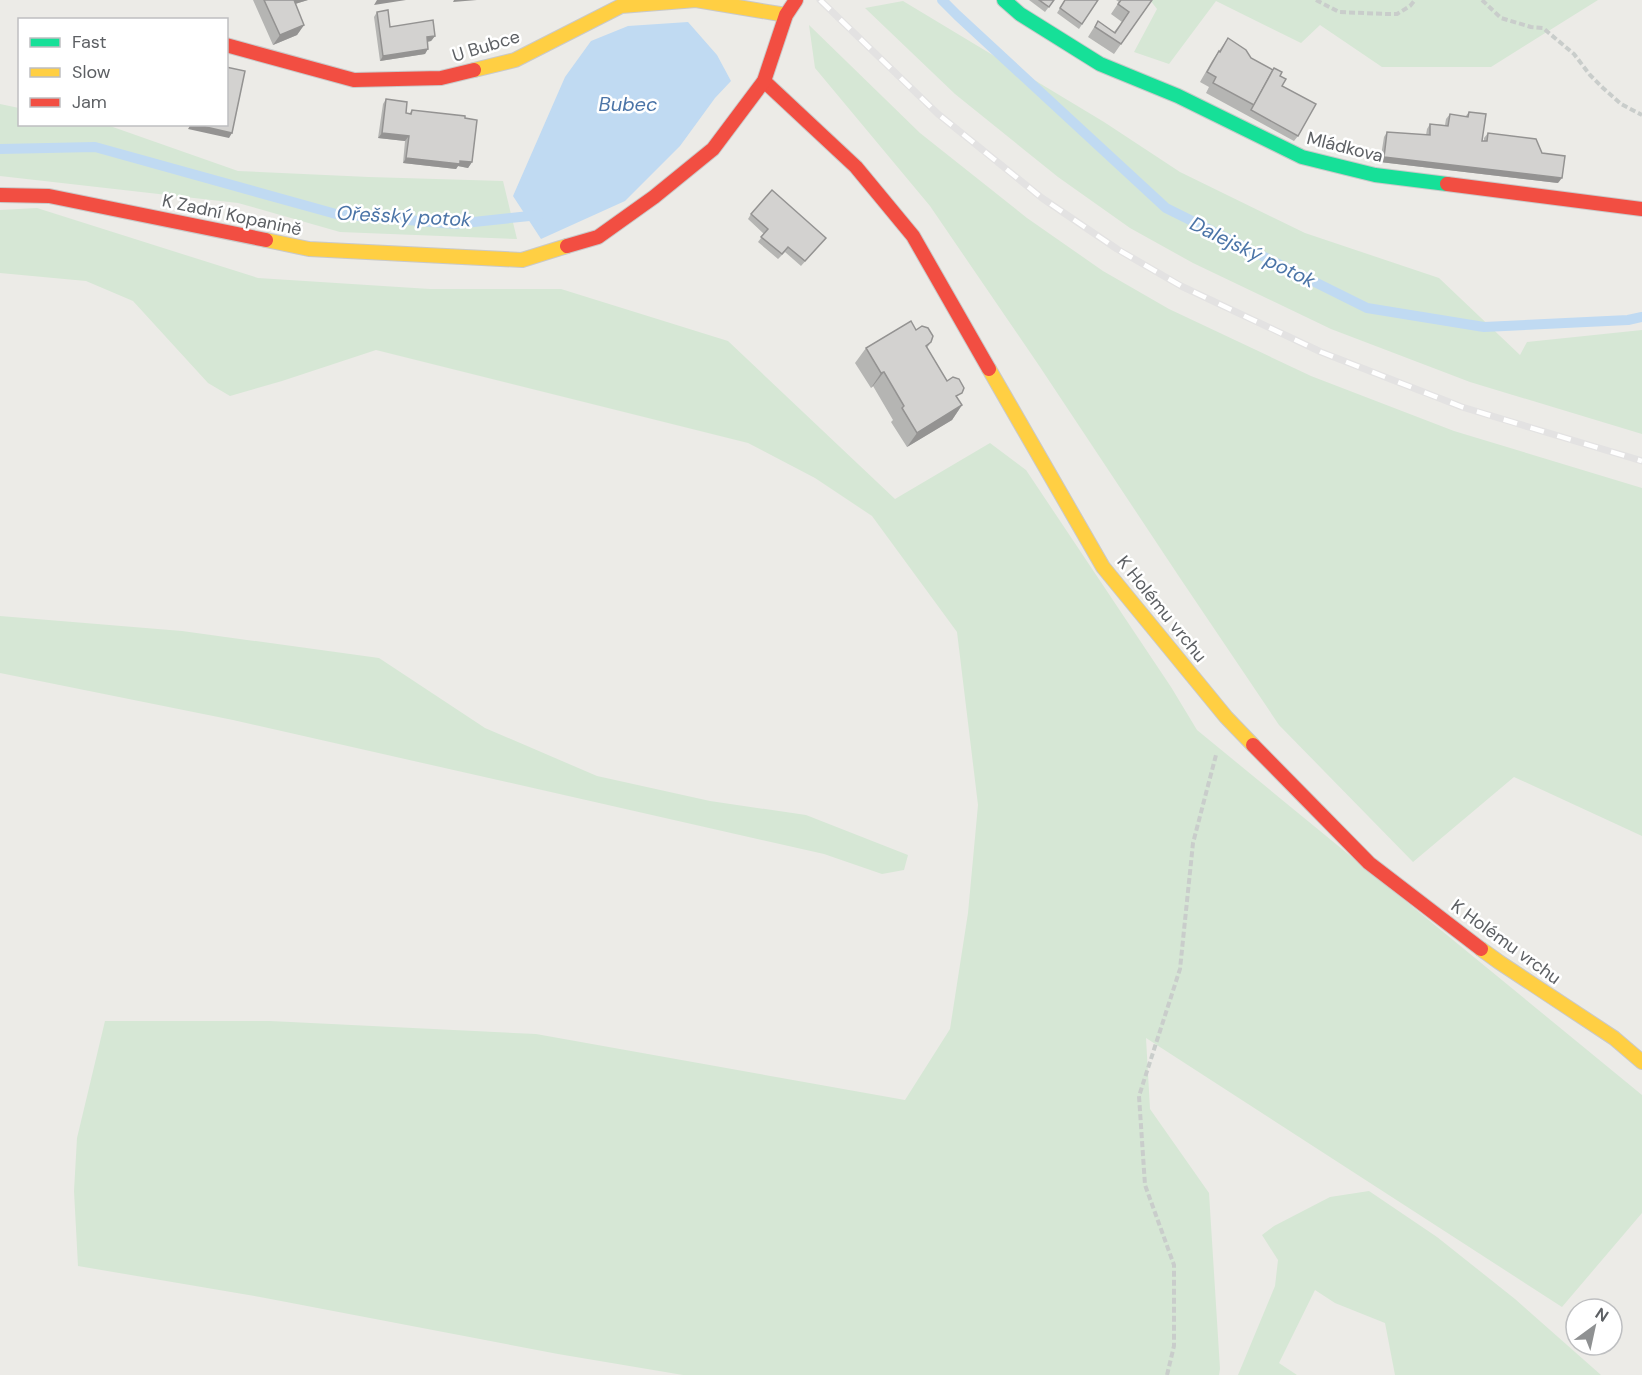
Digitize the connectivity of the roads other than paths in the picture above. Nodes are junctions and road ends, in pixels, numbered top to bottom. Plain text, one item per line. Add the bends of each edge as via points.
1 (796, 0) edge
2 (1004, 0) edge
3 (786, 15) junction
4 (228, 46) edge
5 (764, 81) junction
6 (0, 195) edge
7 (1642, 209) edge
8 (1642, 1062) edge

1 - 3 street, K Zadní Kopanině
2 - 7 street, Mládkova via 1100,64 1178,96 1302,157 1375,175
3 - 4 street, U Bubce via 696,0 621,6 515,60 441,78 354,80
3 - 5 street, K Zadní Kopanině
5 - 6 street, K Zadní Kopanině via 713,148 654,197 598,237 522,260 309,249 49,196
5 - 8 street, K Holému vrchu via 856,167 913,236 1103,567 1226,717 1369,863 1499,962 1614,1038

